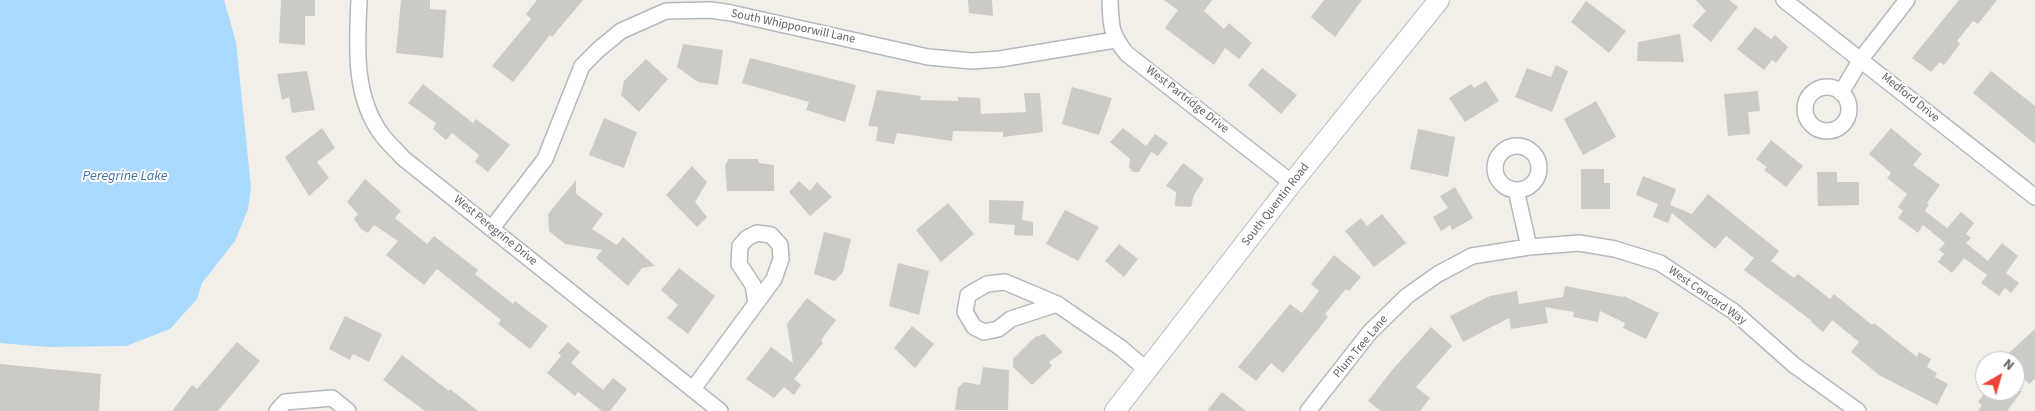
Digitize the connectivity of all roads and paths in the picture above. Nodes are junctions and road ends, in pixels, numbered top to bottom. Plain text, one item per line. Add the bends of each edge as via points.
1 (359, 0) edge
2 (1110, 0) edge
3 (1439, 0) edge
4 (1784, 0) edge
5 (1907, 0) edge
6 (1115, 40) junction
7 (1861, 59) junction
8 (1841, 92) dead end
9 (1292, 183) junction
10 (1516, 190) dead end
11 (2035, 197) edge
12 (492, 228) junction
13 (1529, 246) junction
14 (756, 303) dead end
15 (1057, 304) junction
16 (1147, 370) junction
17 (693, 389) junction
18 (277, 411) edge
19 (348, 411) edge
20 (720, 411) edge
21 (1115, 411) edge
22 (1308, 411) edge
23 (1858, 411) edge

1 - 12 street, West Peregrine Drive via 356,51 369,114 382,136 404,158
2 - 6 street
3 - 9 main road, South Quentin Road
4 - 7 street, Medford Drive
5 - 7 street
6 - 9 street, West Partridge Drive via 1128,54
6 - 12 street, South Whippoorwill Lane via 972,61 928,57 731,13 710,10 666,12 621,31 582,66 545,159
7 - 8 street
7 - 11 street, Medford Drive
9 - 16 main road, South Quentin Road
10 - 13 street
12 - 17 street, West Peregrine Drive
13 - 22 street, Plum Tree Lane via 1472,256 1407,296 1370,332
13 - 23 street, West Concord Way via 1580,243 1615,249 1660,263 1733,312 1794,365
14 - 17 street
15 - 15 street via 1005,282 986,284 968,296 964,312 974,327 984,332
15 - 16 street
16 - 21 main road, South Quentin Road
17 - 20 street, West Peregrine Drive
18 - 19 street via 285,402 332,398

